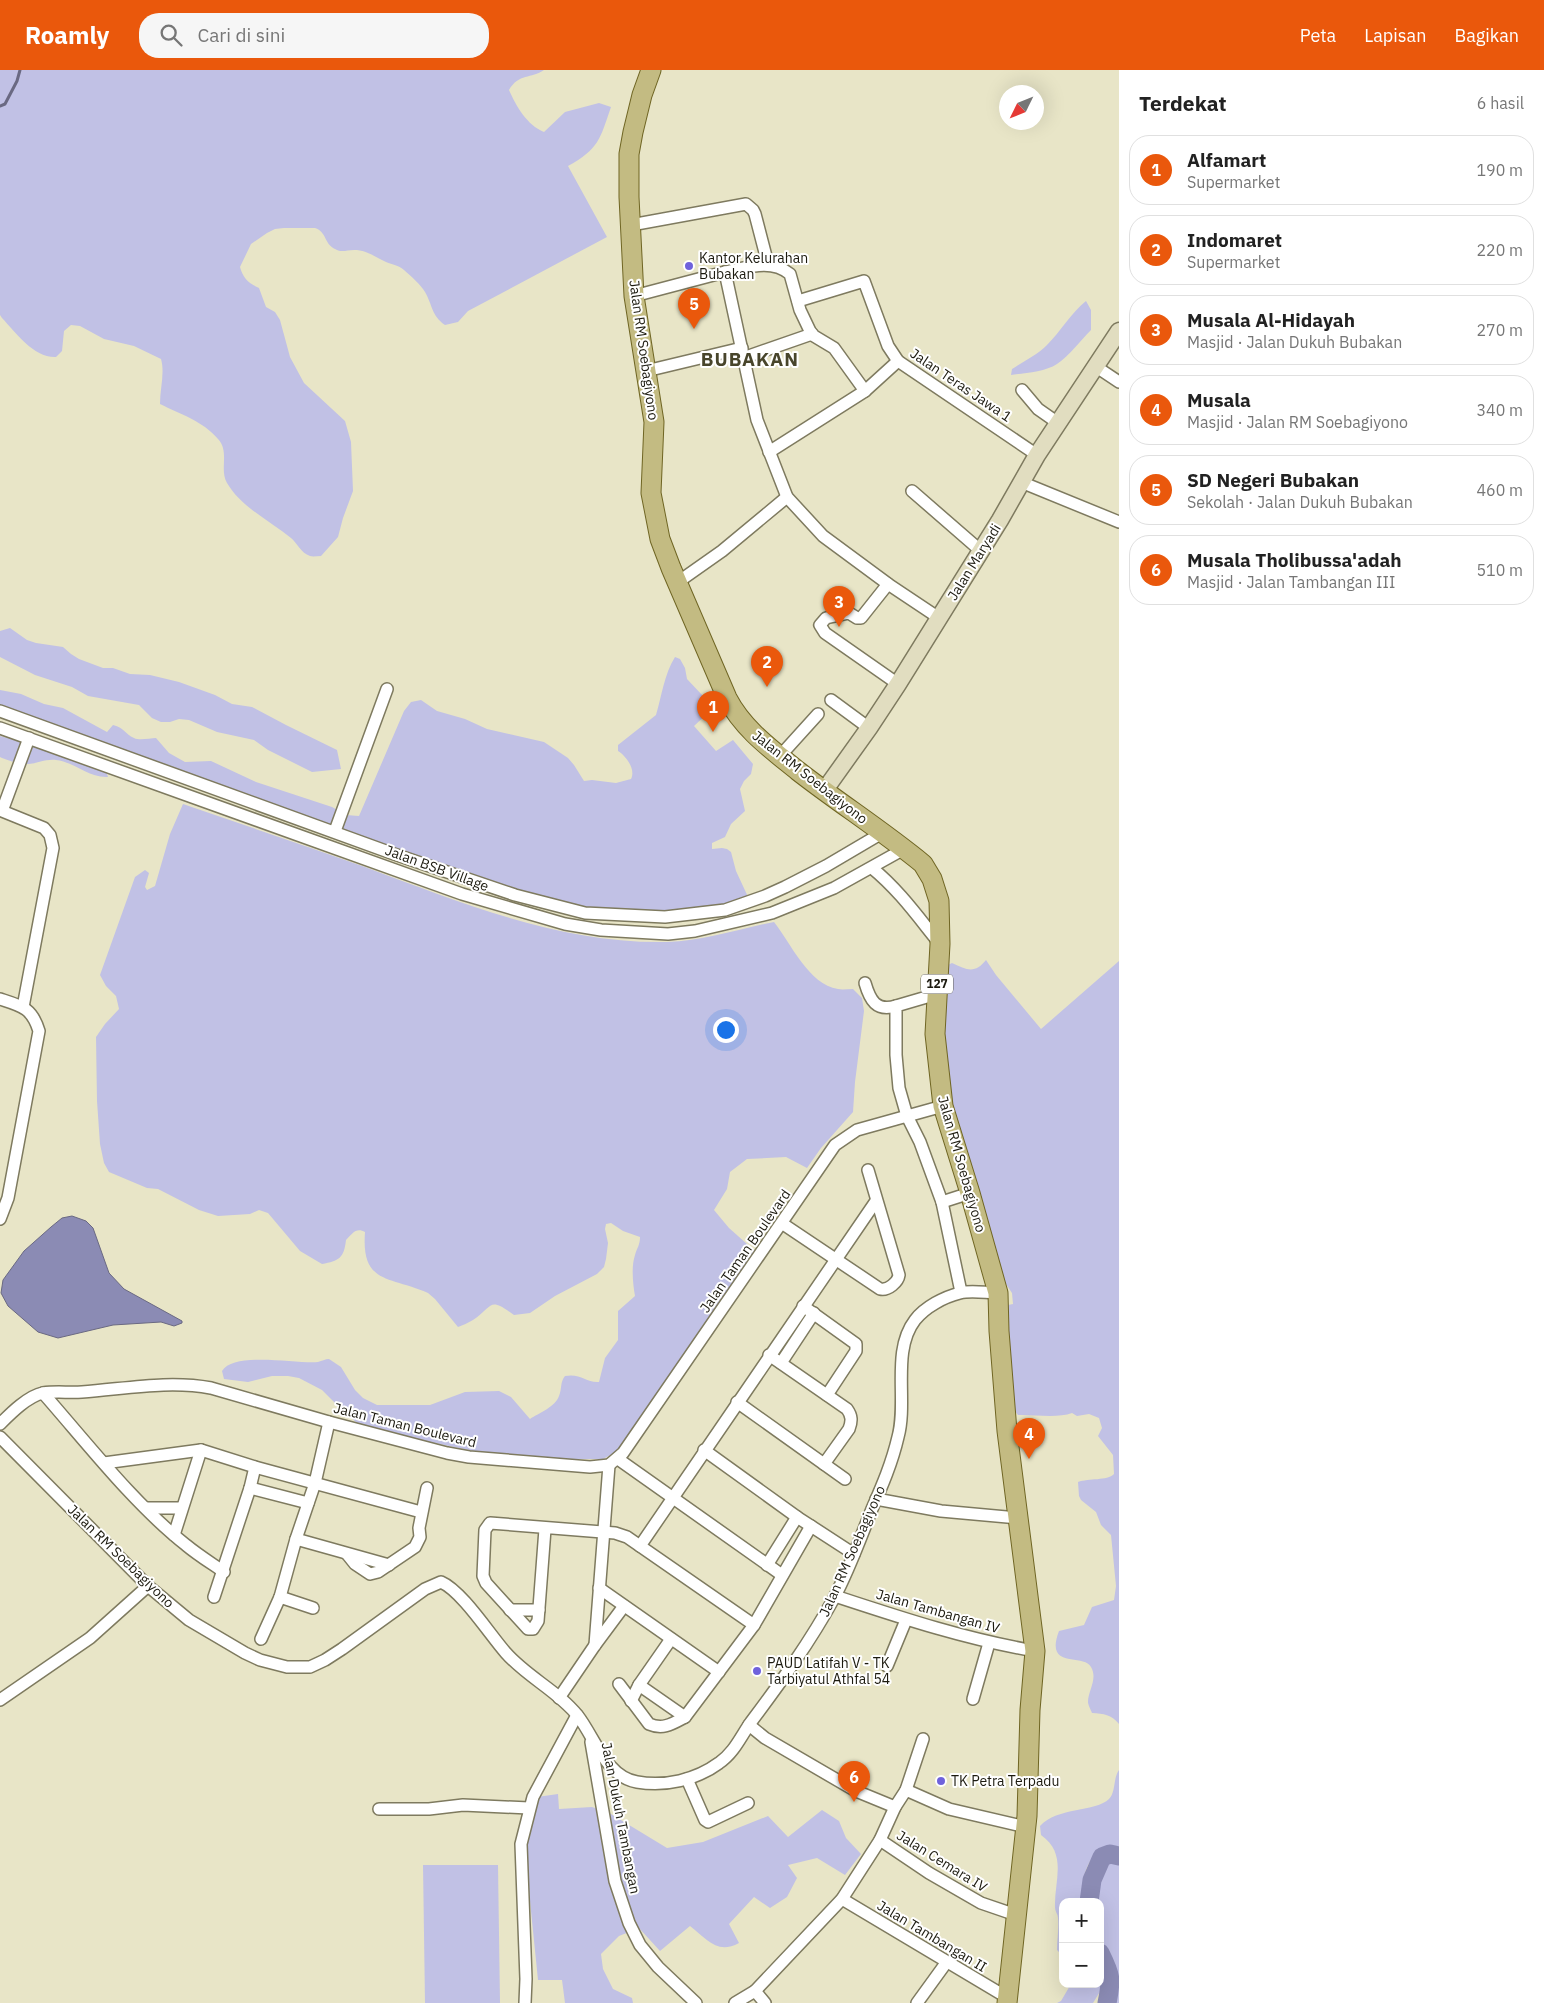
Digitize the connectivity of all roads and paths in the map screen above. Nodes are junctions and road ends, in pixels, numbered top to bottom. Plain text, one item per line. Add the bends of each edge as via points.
1 (652, 70) edge
2 (631, 225) junction
3 (768, 264) junction
4 (725, 272) junction
5 (634, 296) junction
6 (798, 301) junction
7 (1119, 331) edge
8 (812, 334) junction
9 (743, 353) junction
10 (898, 361) junction
11 (1095, 366) junction
12 (646, 371) junction
13 (1119, 382) edge
14 (1022, 390) dead end
15 (865, 391) junction
16 (1058, 423) junction
17 (769, 452) junction
18 (1037, 455) junction
19 (1021, 482) junction
20 (912, 491) dead end
21 (788, 497) junction
22 (1119, 522) edge
23 (981, 551) junction
24 (678, 582) junction
25 (888, 584) junction
26 (939, 618) junction
27 (898, 684) junction
28 (387, 688) dead end
29 (831, 700) dead end
30 (0, 711) edge
31 (818, 714) dead end
32 (0, 728) edge
33 (869, 728) junction
34 (29, 738) junction
35 (780, 756) junction
36 (824, 791) junction
37 (335, 831) junction
38 (882, 833) junction
39 (904, 849) junction
40 (872, 868) junction
41 (940, 944) junction
42 (865, 983) dead end
43 (936, 994) junction
44 (0, 999) edge
45 (896, 1006) junction
46 (23, 1007) junction
47 (943, 1106) junction
48 (907, 1116) junction
49 (868, 1170) dead end
50 (970, 1193) junction
51 (4, 1196) edge
52 (876, 1200) junction
53 (942, 1202) junction
54 (0, 1218) edge
55 (783, 1224) junction
56 (836, 1259) junction
57 (961, 1292) junction
58 (998, 1293) junction
59 (803, 1306) junction
60 (814, 1314) junction
61 (769, 1355) junction
62 (781, 1362) junction
63 (43, 1393) junction
64 (827, 1395) junction
65 (737, 1402) junction
66 (329, 1422) junction
67 (0, 1424) edge
68 (0, 1437) edge
69 (201, 1450) junction
70 (704, 1450) junction
71 (613, 1462) junction
72 (104, 1463) junction
73 (824, 1464) junction
74 (255, 1467) junction
75 (845, 1479) dead end
76 (315, 1484) junction
77 (250, 1488) junction
78 (427, 1488) dead end
79 (671, 1497) junction
80 (876, 1499) junction
81 (308, 1502) junction
82 (147, 1508) junction
83 (181, 1508) junction
84 (421, 1512) junction
85 (797, 1517) junction
86 (1019, 1518) junction
87 (811, 1526) junction
88 (545, 1529) junction
89 (602, 1532) junction
90 (174, 1535) junction
91 (296, 1539) junction
92 (640, 1546) junction
93 (854, 1554) junction
94 (767, 1565) junction
95 (224, 1572) junction
96 (782, 1575) junction
97 (148, 1586) junction
98 (599, 1588) junction
99 (835, 1596) junction
100 (280, 1597) junction
101 (214, 1598) dead end
102 (624, 1606) junction
103 (313, 1608) dead end
104 (510, 1610) junction
105 (539, 1610) junction
106 (906, 1620) junction
107 (754, 1625) junction
108 (672, 1638) junction
109 (261, 1639) dead end
110 (989, 1643) junction
111 (595, 1644) junction
112 (1035, 1651) junction
113 (887, 1666) dead end
114 (719, 1672) junction
115 (619, 1684) dead end
116 (639, 1685) junction
117 (559, 1698) junction
118 (973, 1699) dead end
119 (0, 1700) edge
120 (631, 1701) junction
121 (577, 1715) junction
122 (685, 1717) junction
123 (749, 1725) junction
124 (589, 1733) junction
125 (924, 1739) dead end
126 (686, 1779) junction
127 (906, 1790) junction
128 (748, 1803) dead end
129 (895, 1806) junction
130 (530, 1808) junction
131 (379, 1810) dead end
132 (1026, 1827) junction
133 (880, 1840) junction
134 (842, 1899) junction
135 (1016, 1915) junction
136 (946, 1963) junction
137 (755, 1991) junction
138 (1007, 2001) edge
139 (525, 2003) edge
140 (696, 2003) edge
141 (735, 2003) edge
142 (765, 2003) edge
143 (917, 2003) edge

1 - 2 main road, Jalan RM Soebagiyono / 127 via 637,114 629,154
2 - 3 street via 746,204 755,214
2 - 5 main road, Jalan RM Soebagiyono / 127
3 - 4 street
3 - 6 street via 790,274
4 - 5 street
4 - 9 street
5 - 12 main road, Jalan RM Soebagiyono / 127
6 - 8 street
6 - 10 street, Jalan Teras Jawa 1 via 864,281 888,346
7 - 11 street, Jalan Maryadi
8 - 9 street
8 - 15 street via 834,348
9 - 12 street
9 - 17 street via 756,420
10 - 15 street
10 - 18 street, Jalan Teras Jawa 1
11 - 13 street
11 - 16 street, Jalan Maryadi
12 - 24 main road, Jalan RM Soebagiyono / 127 via 654,422 650,493 660,539
14 - 16 street via 1038,409
15 - 17 street
16 - 18 street, Jalan Maryadi
17 - 21 street
18 - 19 street, Jalan Maryadi
19 - 22 street
19 - 23 street, Jalan Maryadi
20 - 23 street
21 - 24 street
21 - 25 street via 823,536
23 - 26 street, Jalan Maryadi
24 - 35 main road, Jalan RM Soebagiyono / 127 via 732,708 748,730
25 - 26 street
25 - 27 street via 861,618 849,613 826,618 820,625 824,633
26 - 27 street, Jalan Maryadi
27 - 33 street, Jalan Maryadi
28 - 37 street
29 - 33 street
30 - 37 street
31 - 35 street
32 - 34 street, Jalan BSB Village
33 - 36 street, Jalan Maryadi
34 - 40 street, Jalan BSB Village via 462,894 565,924 641,933 696,931 795,905
34 - 46 street via 2,811 44,828 50,835 53,848
35 - 36 main road, Jalan RM Soebagiyono / 127
36 - 38 main road, Jalan RM Soebagiyono / 127
37 - 38 street via 524,898 585,913 665,917 725,910 764,896 826,866
38 - 39 main road, Jalan RM Soebagiyono / 127
39 - 40 street, Jalan BSB Village
39 - 41 main road, Jalan RM Soebagiyono / 127 via 923,864 936,888
40 - 41 street via 913,908
41 - 43 main road, Jalan RM Soebagiyono / 127
42 - 45 street via 879,1007
43 - 45 street
43 - 47 main road, Jalan RM Soebagiyono / 127 via 936,1044
44 - 46 street
45 - 48 street via 899,1088
46 - 51 street via 35,1017 39,1031
47 - 48 street, Jalan Taman Boulevard
47 - 50 main road, Jalan RM Soebagiyono / 127
48 - 53 street
48 - 55 street, Jalan Taman Boulevard via 857,1130 836,1145
49 - 52 street
50 - 53 street
50 - 58 main road, Jalan RM Soebagiyono / 127
51 - 54 street
52 - 56 street
52 - 56 street via 898,1278 884,1290
53 - 57 street
55 - 56 street
55 - 71 street, Jalan Taman Boulevard
56 - 59 street
57 - 58 street, Jalan RM Soebagiyono
57 - 80 street, Jalan RM Soebagiyono via 930,1307 909,1329 902,1354 902,1421 892,1462
58 - 86 main road, Jalan RM Soebagiyono / 127 via 1007,1432
59 - 60 street
59 - 61 street
60 - 62 street
60 - 64 street via 857,1348
61 - 62 street
61 - 65 street
62 - 64 street
63 - 66 street, Jalan Taman Boulevard via 190,1384
63 - 67 street, Jalan Taman Boulevard via 22,1404
63 - 72 street
64 - 73 street via 848,1409 851,1423
65 - 70 street
65 - 73 street
66 - 71 street, Jalan Taman Boulevard via 469,1457 590,1467
66 - 76 street
68 - 97 street, Jalan RM Soebagiyono
69 - 72 street
69 - 74 street
69 - 83 street
70 - 79 street
70 - 85 street
71 - 79 street
71 - 89 street
72 - 82 street
73 - 75 street
74 - 76 street
74 - 77 street
76 - 81 street
76 - 84 street
77 - 81 street
77 - 95 street
78 - 84 street
79 - 92 street
79 - 94 street
80 - 86 street via 941,1511
80 - 93 street, Jalan RM Soebagiyono
81 - 91 street
82 - 83 street
82 - 90 street
83 - 90 street
84 - 91 street via 420,1537 415,1547 389,1565
85 - 87 street
85 - 94 street
86 - 112 main road, Jalan RM Soebagiyono / 127
87 - 93 street
87 - 96 street
88 - 89 street
88 - 104 street via 493,1522 487,1524 483,1576
88 - 105 street
89 - 92 street via 621,1535
89 - 98 street
90 - 95 street
91 - 100 street
92 - 107 street
93 - 99 street, Jalan RM Soebagiyono
94 - 96 street
95 - 101 street
96 - 107 street
97 - 117 street, Jalan RM Soebagiyono via 189,1620 244,1653 274,1664 298,1668 326,1660 425,1588 441,1582 456,1594 515,1662
97 - 119 street via 90,1638
98 - 102 street
98 - 111 street
99 - 106 street, Jalan Tambangan IV
99 - 123 street, Jalan RM Soebagiyono via 810,1640
100 - 103 street
100 - 109 street
102 - 108 street
102 - 111 street
104 - 105 street
104 - 105 street via 530,1630 536,1624
106 - 110 street, Jalan Tambangan IV
106 - 113 street
107 - 114 street
108 - 114 street
108 - 116 street
110 - 112 street, Jalan Tambangan IV
110 - 118 street
111 - 117 street
112 - 132 main road, Jalan RM Soebagiyono / 127
114 - 122 street
115 - 120 street
116 - 120 street
116 - 122 street
117 - 121 street, Jalan RM Soebagiyono
120 - 122 street via 649,1724 655,1726 670,1726
121 - 124 street, Jalan RM Soebagiyono
121 - 130 street
123 - 126 street, Jalan RM Soebagiyono via 722,1762
123 - 129 street via 765,1738 856,1791
124 - 126 street, Jalan RM Soebagiyono via 599,1751 622,1776 635,1782
124 - 140 street, Jalan Dukuh Tambangan via 615,1882 629,1923 640,1945 658,1967
125 - 127 street
126 - 128 street via 708,1822
127 - 129 street
127 - 132 street via 949,1809
129 - 133 street
130 - 131 street via 463,1805
130 - 139 street via 521,1844
132 - 135 main road, Jalan RM Soebagiyono / 127
133 - 134 street
133 - 135 street, Jalan Cemara IV via 981,1903
134 - 136 street, Jalan Tambangan II
134 - 137 street
135 - 138 main road, Jalan RM Soebagiyono / 127
136 - 138 street, Jalan Tambangan II
136 - 143 street
137 - 141 street
137 - 142 street

